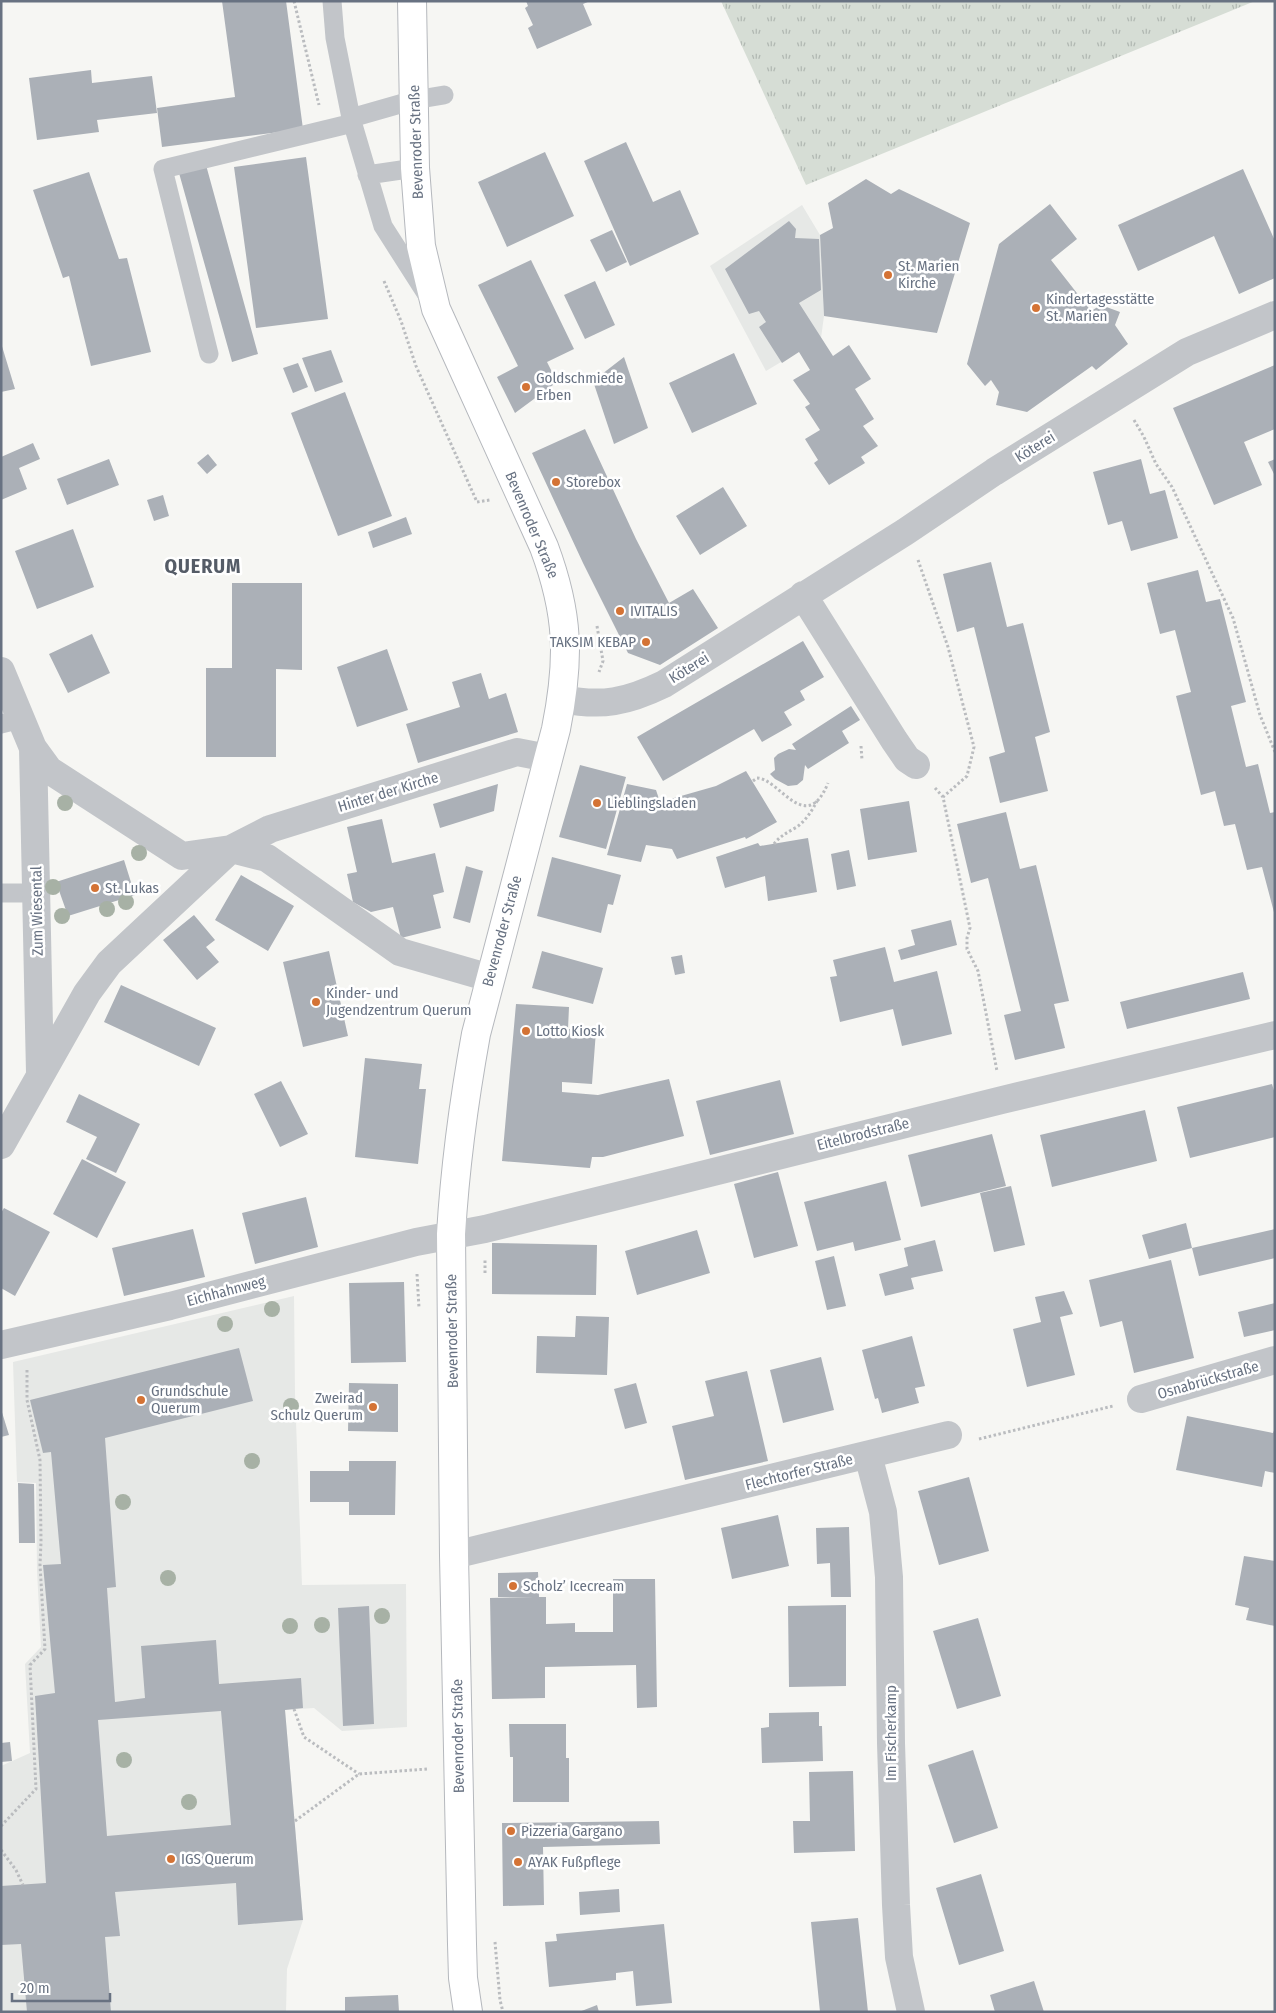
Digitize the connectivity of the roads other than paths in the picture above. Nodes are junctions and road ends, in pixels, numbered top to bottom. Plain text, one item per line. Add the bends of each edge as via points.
1 (332, 1) edge
2 (412, 1) edge
3 (444, 95) dead end
4 (414, 100) junction
5 (352, 120) junction
6 (415, 168) junction
7 (367, 175) junction
8 (436, 309) junction
9 (1275, 315) edge
10 (209, 354) dead end
11 (803, 595) junction
12 (1, 671) edge
13 (562, 699) junction
14 (11, 722) edge
15 (33, 748) junction
16 (548, 758) junction
17 (916, 765) dead end
18 (231, 849) junction
19 (1, 893) edge
20 (36, 893) junction
21 (490, 978) junction
22 (1275, 1035) edge
23 (40, 1073) junction
24 (1, 1145) edge
25 (451, 1234) junction
26 (1, 1346) edge
27 (1275, 1360) edge
28 (1141, 1399) road end
29 (948, 1435) road end
30 (868, 1455) junction
31 (454, 1556) junction
32 (468, 2012) edge
33 (911, 2012) edge

1 - 5 lane via 335,38
2 - 4 main road, Bevenroder Straße
3 - 4 lane
4 - 5 lane
4 - 6 main road, Bevenroder Straße
5 - 7 lane
5 - 10 lane via 164,169
6 - 7 lane
6 - 8 main road, Bevenroder Straße via 421,246
7 - 8 lane via 382,226
8 - 13 main road, Bevenroder Straße via 556,578 566,641
9 - 11 street, Köterei via 1187,352
11 - 13 street, Köterei via 641,696 590,703
11 - 17 street via 906,759
12 - 14 street, Zum Wiesental
13 - 16 main road, Bevenroder Straße
14 - 15 street, Zum Wiesental
15 - 18 street, Zum Wiesental via 49,770 182,856
15 - 20 street, Zum Wiesental
16 - 18 street, Hinter der Kirche via 517,752 270,829
16 - 21 main road, Bevenroder Straße
18 - 21 street via 267,858 400,952
18 - 23 street, Hinter der Kirche via 109,963 87,993
19 - 20 lane
20 - 23 street, Zum Wiesental
21 - 25 main road, Bevenroder Straße via 467,1085
22 - 25 street, Eitelbrodstraße
23 - 24 street, Hinter der Kirche
25 - 26 street, Eichhahnweg
25 - 31 main road, Bevenroder Straße
27 - 28 street, Osnabrückstraße
29 - 30 street, Flechtorfer Straße
30 - 31 street, Flechtorfer Straße
30 - 33 street, Im Fischerkamp via 883,1512 889,1577 896,1905 899,1956
31 - 32 main road, Bevenroder Straße via 463,1978

